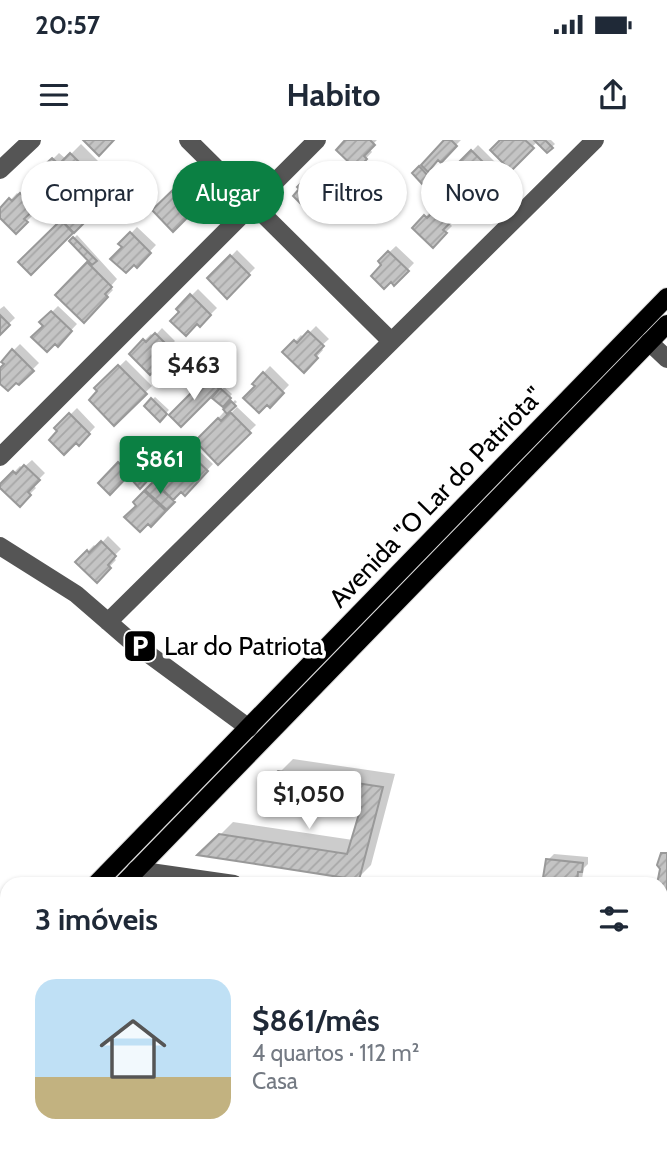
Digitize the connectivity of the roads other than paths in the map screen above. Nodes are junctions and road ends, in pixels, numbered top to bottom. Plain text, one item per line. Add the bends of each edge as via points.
1 (32, 140) edge
2 (188, 140) edge
3 (317, 140) edge
4 (595, 140) edge
5 (210, 161) edge
6 (0, 170) edge
7 (284, 174) edge
8 (234, 224) edge
9 (274, 224) edge
10 (667, 297) edge
11 (667, 324) edge
12 (391, 341) junction
13 (649, 342) junction
14 (667, 359) edge
15 (0, 457) edge
16 (0, 546) edge
17 (108, 622) junction
18 (250, 728) junction
19 (136, 870) junction
20 (103, 877) edge
21 (130, 877) edge
22 (185, 877) edge

1 - 6 street
2 - 5 street
3 - 7 street
4 - 12 street
8 - 15 street
9 - 12 street
10 - 18 main road, Avenida "O Lar do Patriota"
11 - 13 main road, Avenida "O Lar do Patriota"
12 - 17 street
13 - 14 street
13 - 19 main road, Avenida "O Lar do Patriota"
16 - 17 street via 76,594
17 - 18 street
18 - 20 main road, Avenida "O Lar do Patriota"
19 - 21 main road, Avenida "O Lar do Patriota"
19 - 22 street

